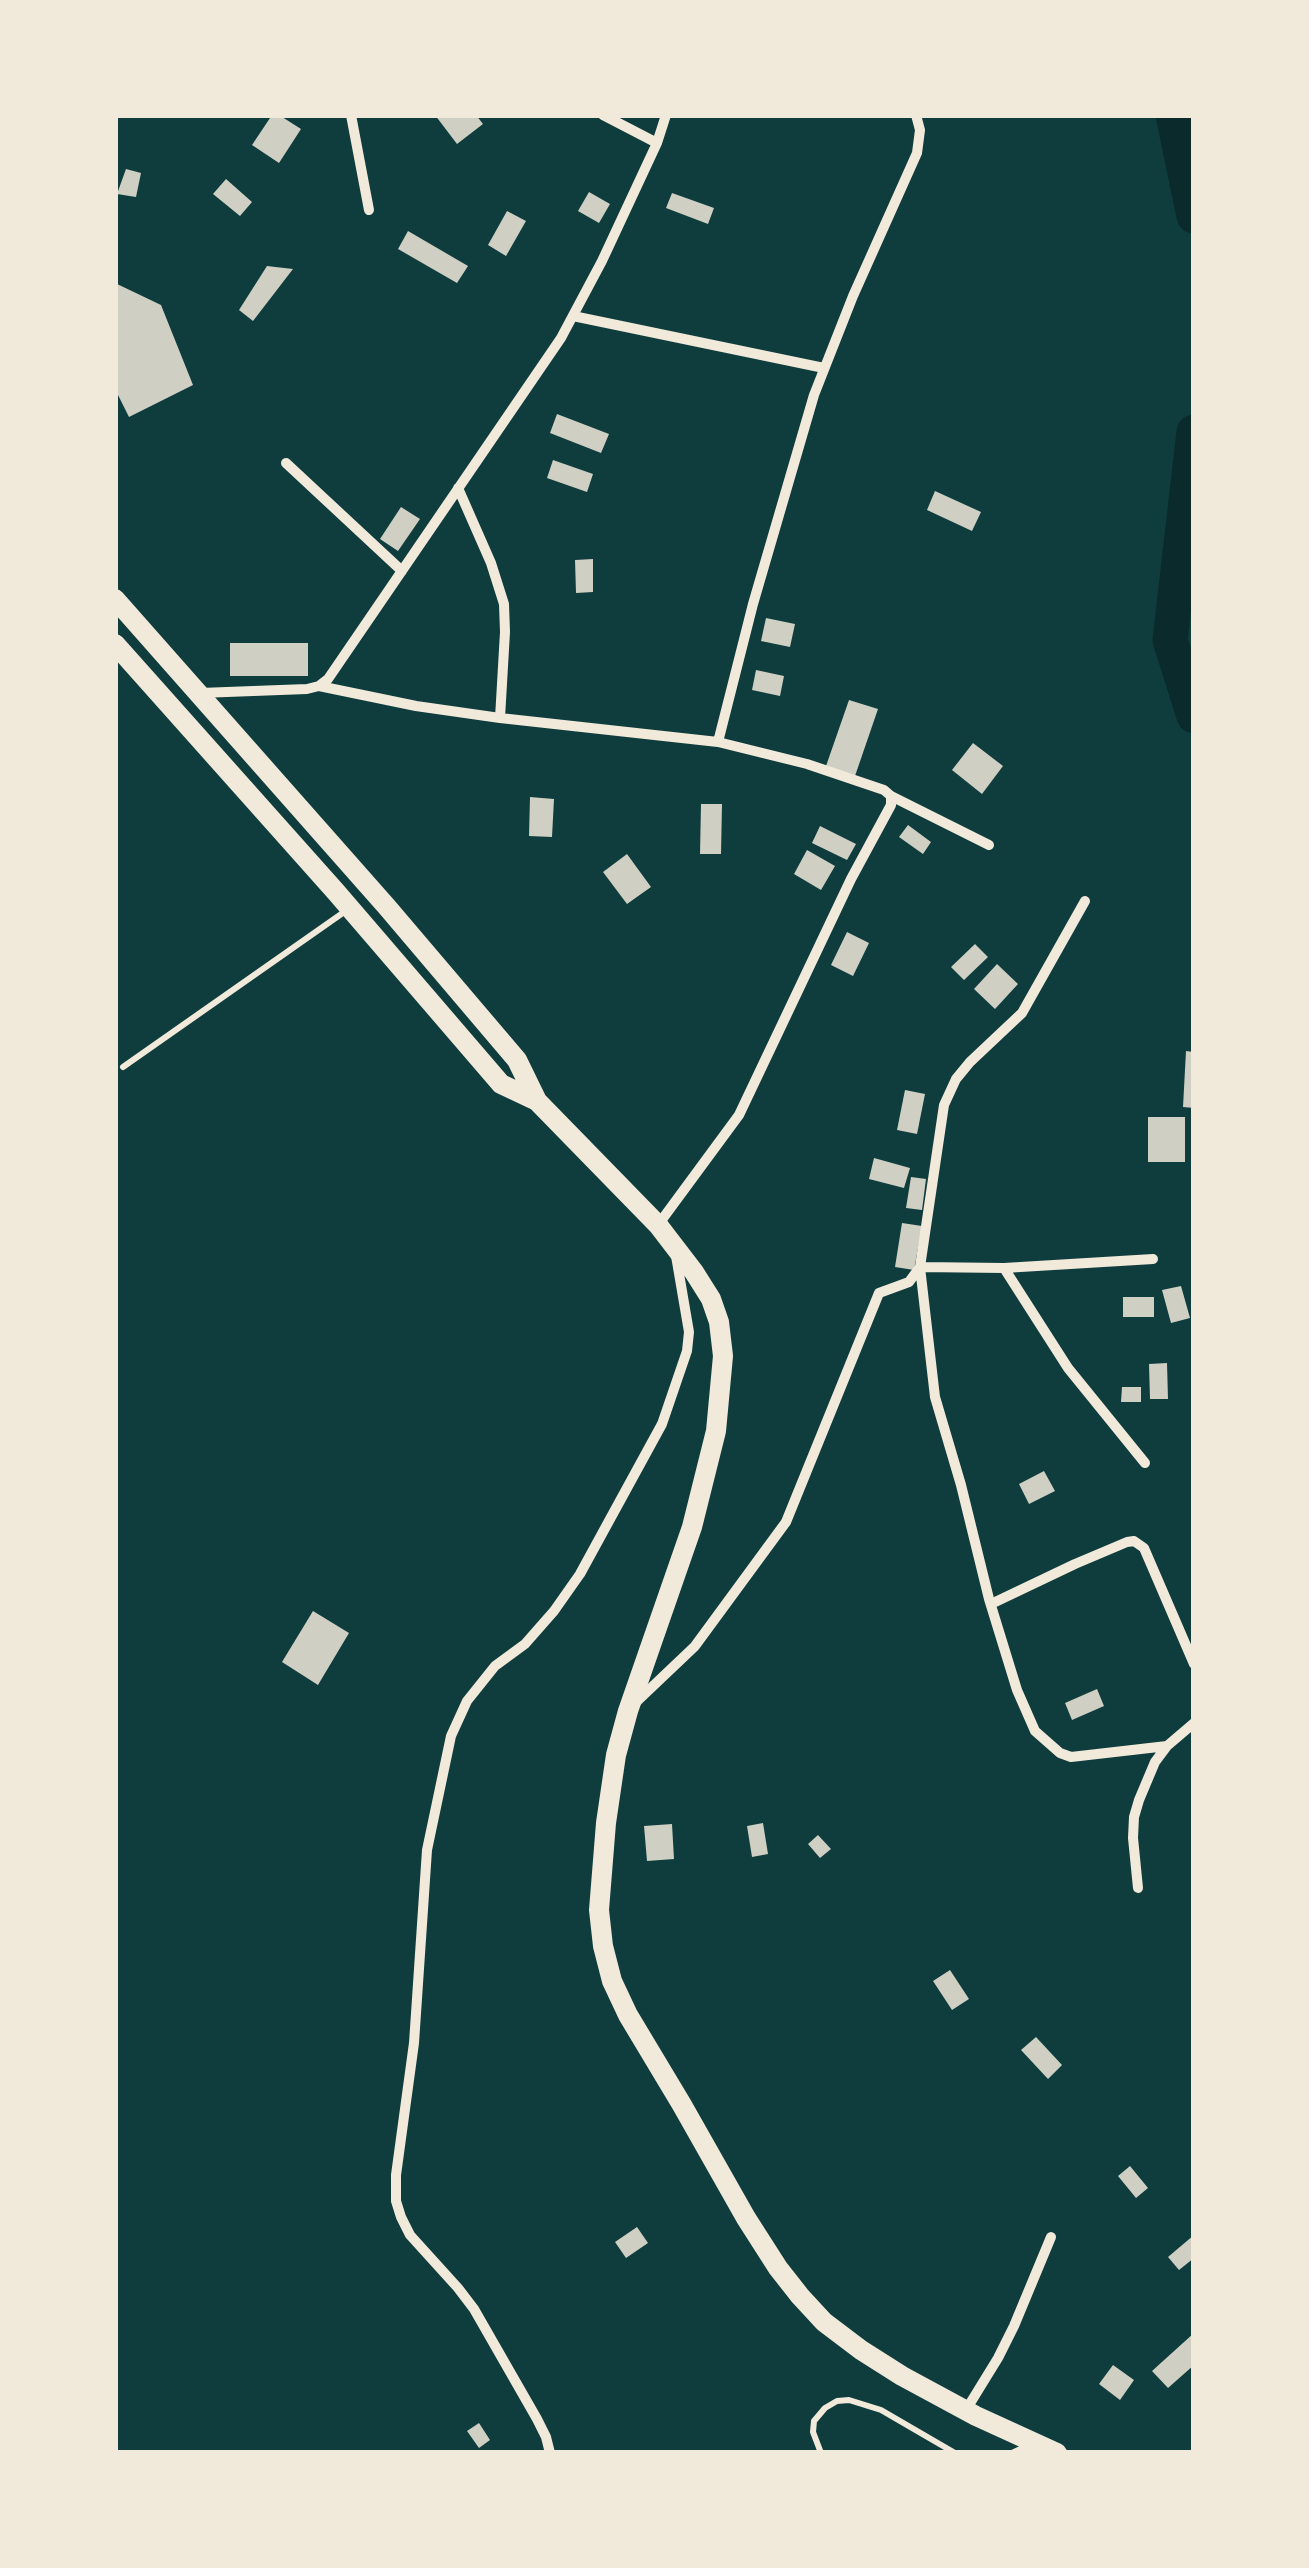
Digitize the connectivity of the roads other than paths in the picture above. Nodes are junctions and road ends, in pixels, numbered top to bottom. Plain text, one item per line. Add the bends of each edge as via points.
1 (352, 115) edge
2 (603, 115) edge
3 (666, 115) edge
4 (916, 115) edge
5 (657, 144) junction
6 (369, 210) dead end
7 (573, 316) junction
8 (824, 368) junction
9 (286, 463) dead end
10 (458, 488) junction
11 (402, 570) junction
12 (117, 606) edge
13 (115, 644) edge
14 (319, 686) junction
15 (199, 693) junction
16 (500, 718) junction
17 (718, 742) junction
18 (890, 796) junction
19 (989, 846) dead end
20 (1085, 901) dead end
21 (350, 908) junction
22 (123, 1067) dead end
23 (537, 1101) junction
24 (658, 1225) junction
25 (673, 1245) junction
26 (1153, 1259) dead end
27 (920, 1266) junction
28 (1004, 1268) junction
29 (1145, 1463) dead end
30 (991, 1604) junction
31 (1194, 1664) edge
32 (628, 1711) junction
33 (1194, 1723) edge
34 (1167, 1746) junction
35 (1138, 1888) dead end
36 (1051, 2237) dead end
37 (966, 2410) junction
38 (1034, 2442) junction
39 (550, 2453) edge
40 (821, 2453) edge
41 (955, 2453) edge
42 (1012, 2453) edge
43 (1056, 2453) edge

1 - 6 street
2 - 5 street
3 - 5 street
4 - 8 street via 918,153
5 - 7 street
7 - 8 street
7 - 10 street
8 - 17 street
9 - 11 street
10 - 11 street
10 - 16 street via 504,604
11 - 14 street
12 - 15 main road
13 - 21 main road
14 - 15 street
14 - 16 street
15 - 23 main road via 517,1060
16 - 17 street
17 - 18 street via 807,764
18 - 19 street
18 - 24 street via 892,805 739,1115
20 - 27 street via 1022,1012 963,1070 944,1105
21 - 22 lane
21 - 23 main road via 501,1084
23 - 24 main road
24 - 25 main road
25 - 32 main road via 720,1322 721,1392 692,1527
25 - 39 street via 689,1332 662,1424 554,1611 467,1701 451,1736 428,1850 396,2201 410,2235 474,2309
26 - 28 street
27 - 28 street
27 - 30 street via 936,1396
27 - 32 street via 909,1282 879,1294 786,1522 696,1646
28 - 29 street via 1068,1368
30 - 31 street via 1134,1541 1144,1548
30 - 34 street via 1026,1714 1046,1742 1071,1757
32 - 37 main road via 600,1873 601,1928 612,1981 746,2218 800,2296 861,2350
33 - 34 street
34 - 35 street via 1134,1817
36 - 37 street via 1014,2326
37 - 38 main road
38 - 42 lane
38 - 43 main road
40 - 41 lane via 814,2421 825,2408 850,2400 882,2410

